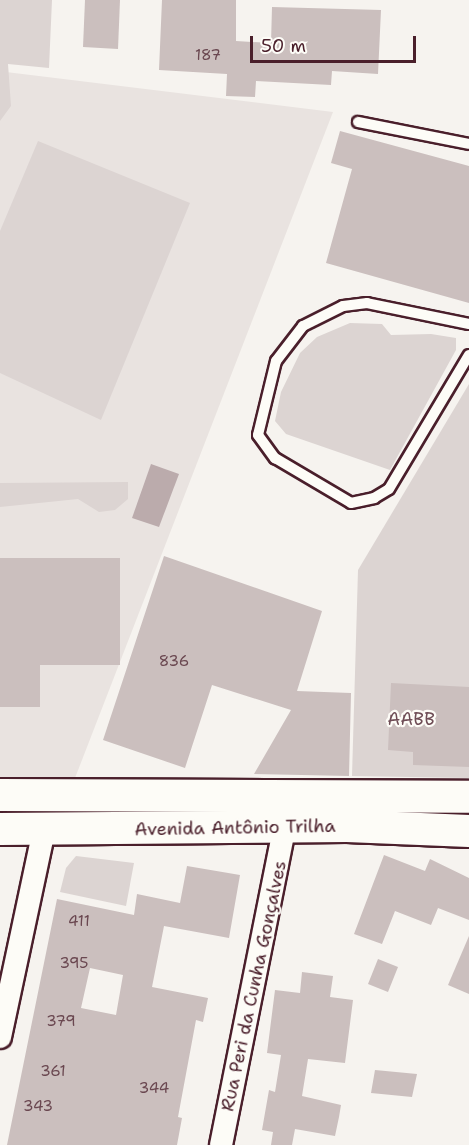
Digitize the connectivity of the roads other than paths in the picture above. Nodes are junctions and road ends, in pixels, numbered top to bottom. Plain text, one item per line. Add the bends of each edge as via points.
1 (358, 122) dead end
2 (469, 144) edge
3 (469, 324) edge
4 (469, 355) edge
5 (289, 794) junction
6 (0, 795) edge
7 (469, 796) edge
8 (287, 827) junction
9 (0, 829) edge
10 (44, 830) junction
11 (469, 831) edge
12 (0, 1037) edge
13 (221, 1145) edge

1 - 2 lane
3 - 4 lane via 367,303 343,306 303,327 276,361 258,435 275,459 351,503 374,498 389,489
5 - 6 main road, Avenida Antônio Trilha
5 - 7 main road, Avenida Antônio Trilha
5 - 8 street, Rua Peri da Cunha Gonçalves
8 - 10 main road, Avenida Antônio Trilha
8 - 11 main road, Avenida Antônio Trilha
8 - 13 street, Rua Peri da Cunha Gonçalves
9 - 10 main road, Avenida Antônio Trilha
10 - 12 street

